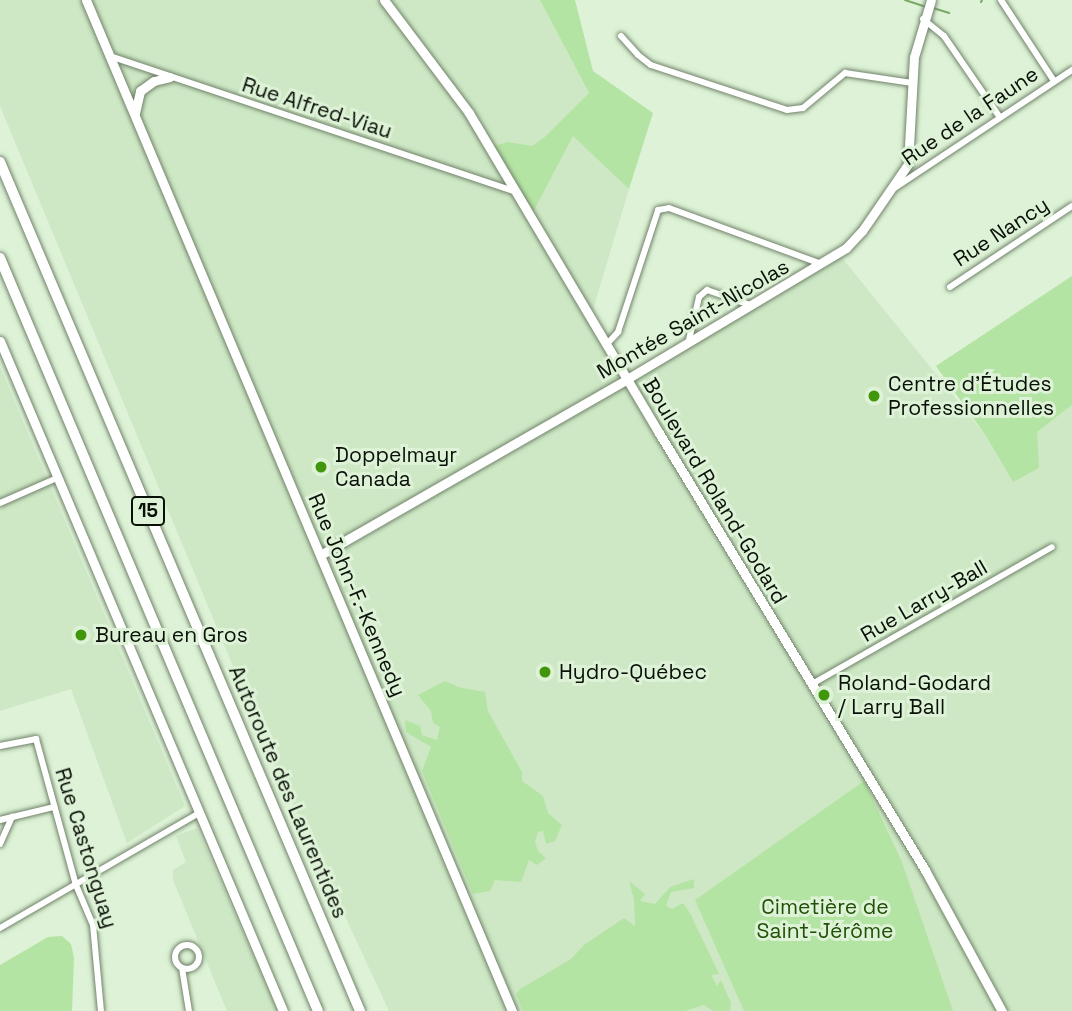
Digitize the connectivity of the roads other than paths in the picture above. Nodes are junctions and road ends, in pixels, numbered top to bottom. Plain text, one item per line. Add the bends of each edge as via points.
1 (86, 0) edge
2 (384, 0) edge
3 (931, 0) edge
4 (1001, 0) edge
5 (923, 19) junction
6 (621, 36) dead end
7 (110, 56) junction
8 (1072, 70) edge
9 (170, 77) junction
10 (1054, 82) junction
11 (912, 83) junction
12 (135, 114) junction
13 (999, 116) junction
14 (0, 162) edge
15 (514, 191) junction
16 (888, 192) junction
17 (1072, 206) edge
18 (0, 258) edge
19 (821, 264) junction
20 (950, 287) dead end
21 (750, 305) junction
22 (689, 340) junction
23 (0, 341) edge
24 (606, 345) junction
25 (627, 379) junction
26 (57, 478) junction
27 (0, 503) edge
28 (1052, 547) dead end
29 (321, 554) junction
30 (812, 684) junction
31 (0, 746) edge
32 (54, 807) junction
33 (198, 813) junction
34 (12, 817) junction
35 (0, 820) edge
36 (0, 844) edge
37 (76, 885) junction
38 (0, 928) edge
39 (182, 968) dead end
40 (101, 1011) edge
41 (189, 1011) edge
42 (283, 1011) edge
43 (318, 1011) edge
44 (360, 1011) edge
45 (512, 1011) edge
46 (1002, 1011) edge

1 - 7 street, Rue John-F.-Kennedy
2 - 15 street, Boulevard Roland-Godard via 469,113
3 - 5 street, Montée Saint-Nicolas
4 - 10 street
5 - 11 street, Montée Saint-Nicolas
5 - 13 street via 944,36
6 - 11 street via 650,65 786,110 803,108 845,73
7 - 9 street, Rue Alfred-Viau
7 - 12 street, Rue John-F.-Kennedy
8 - 10 street, Rue de la Faune
9 - 12 street via 154,80 140,91
9 - 15 street, Rue Alfred-Viau
10 - 13 street, Rue de la Faune
11 - 16 street, Montée Saint-Nicolas via 908,164
12 - 29 street, Rue John-F.-Kennedy
13 - 16 street, Rue de la Faune
14 - 44 highway, Autoroute des Laurentides / 15
15 - 24 street, Boulevard Roland-Godard
16 - 19 street, Montée Saint-Nicolas via 862,231
17 - 20 street, Rue Nancy
18 - 43 highway, 15
19 - 21 street, Montée Saint-Nicolas
19 - 24 street via 669,208 658,210 618,332
21 - 22 street, Montée Saint-Nicolas
21 - 22 street via 707,290 699,297
22 - 25 street, Montée Saint-Nicolas
23 - 26 street
24 - 25 street, Boulevard Roland-Godard
25 - 29 street, Montée Saint-Nicolas
25 - 30 street, Boulevard Roland-Godard
26 - 27 street
26 - 33 street
28 - 30 street, Rue Larry-Ball
29 - 45 street, Rue John-F.-Kennedy
30 - 46 street, Boulevard Roland-Godard via 925,870
31 - 32 street, Rue Castonguay via 36,739
32 - 34 street
32 - 37 street, Rue Castonguay
33 - 37 street
33 - 42 street
34 - 35 street
34 - 36 street
37 - 38 street
37 - 40 street, Rue Castonguay via 93,925
39 - 41 street

